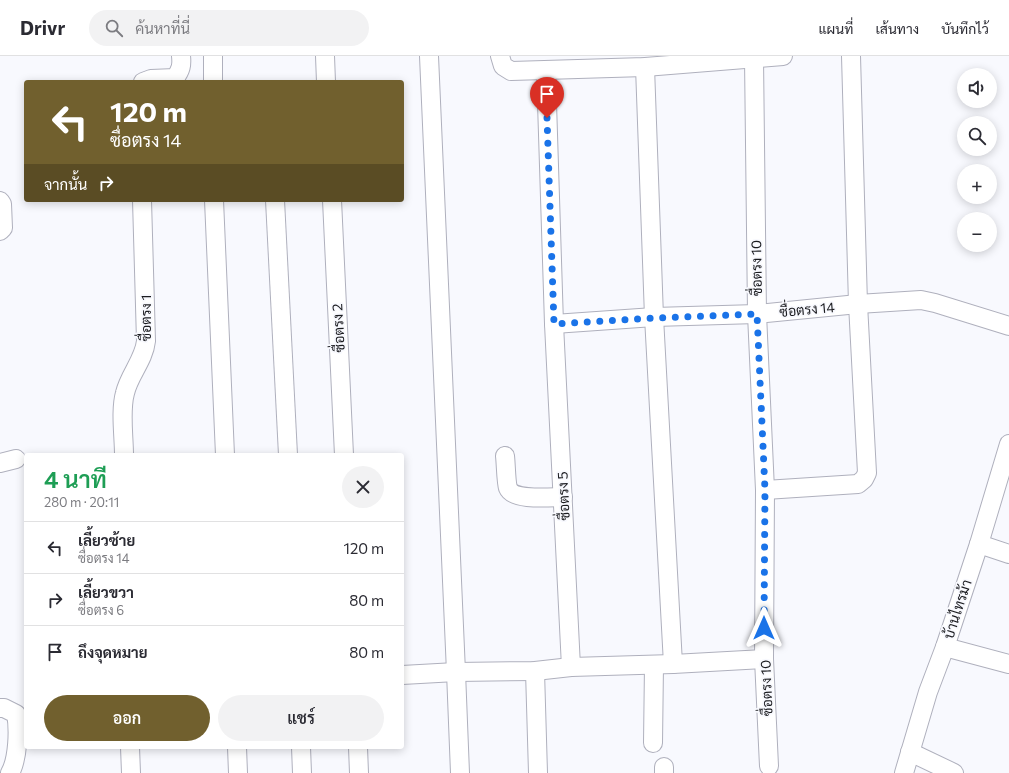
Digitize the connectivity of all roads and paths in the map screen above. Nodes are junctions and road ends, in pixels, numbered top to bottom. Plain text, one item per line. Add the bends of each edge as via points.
1 (181, 56) edge
2 (213, 56) edge
3 (324, 56) edge
4 (429, 56) edge
5 (500, 56) edge
6 (783, 56) edge
7 (851, 56) edge
8 (754, 58) junction
9 (694, 60) edge
10 (594, 62) edge
11 (645, 67) junction
12 (546, 71) junction
13 (147, 80) edge
14 (213, 80) edge
15 (326, 80) edge
16 (0, 201) edge
17 (142, 202) edge
18 (214, 202) edge
19 (275, 202) edge
20 (332, 202) edge
21 (0, 231) edge
22 (858, 304) junction
23 (757, 314) junction
24 (654, 318) junction
25 (554, 324) junction
26 (1009, 326) edge
27 (1009, 444) edge
28 (124, 453) edge
29 (225, 453) edge
30 (288, 453) edge
31 (344, 453) edge
32 (505, 456) dead end
33 (765, 490) junction
34 (563, 497) junction
35 (979, 544) junction
36 (1009, 554) edge
37 (945, 647) junction
38 (764, 658) junction
39 (673, 664) junction
40 (1009, 664) edge
41 (654, 665) junction
42 (571, 667) junction
43 (535, 671) junction
44 (456, 672) junction
45 (404, 675) edge
46 (0, 708) edge
47 (653, 744) dead end
48 (130, 749) edge
49 (237, 749) edge
50 (301, 749) edge
51 (358, 749) edge
52 (910, 752) junction
53 (769, 766) dead end
54 (10, 773) edge
55 (131, 773) edge
56 (238, 773) edge
57 (302, 773) edge
58 (360, 773) edge
59 (460, 773) edge
60 (538, 773) edge
61 (904, 773) edge
62 (954, 773) edge

1 - 13 street via 182,64 175,78
2 - 14 street
3 - 15 street
4 - 44 street
5 - 12 street via 503,66 510,71
6 - 8 street
7 - 22 street
8 - 9 street
8 - 23 street, ซื่อตรง 10
9 - 11 street
10 - 11 street
10 - 12 street
11 - 24 street
12 - 25 street, ซื่อตรง 5
16 - 21 street via 3,228
17 - 28 street, ซื่อตรง 1 via 147,332 145,350 123,402
18 - 29 street
19 - 30 street
20 - 31 street, ซื่อตรง 2
22 - 23 street, ซื่อตรง 14
22 - 26 street, ซื่อตรง 14 via 921,300
22 - 33 street via 867,474 858,484
23 - 24 street, ซื่อตรง 14
23 - 33 street, ซื่อตรง 10
24 - 25 street, ซื่อตรง 14
24 - 39 street
25 - 34 street, ซื่อตรง 5
27 - 35 street, บ้านไทรม้า
32 - 34 street via 508,489 513,495
33 - 38 street, ซื่อตรง 10
34 - 42 street, ซื่อตรง 5
35 - 36 street
35 - 37 street, บ้านไทรม้า
37 - 40 street
37 - 52 street, บ้านไทรม้า
38 - 39 street
38 - 53 street, ซื่อตรง 10
39 - 41 street
41 - 42 street
41 - 47 street
42 - 43 street
43 - 44 street
43 - 60 street
44 - 45 street
44 - 59 street
46 - 54 street via 16,714 18,725 14,766
48 - 55 street
49 - 56 street
50 - 57 street
51 - 58 street
52 - 61 street, บ้านไทรม้า
52 - 62 street

